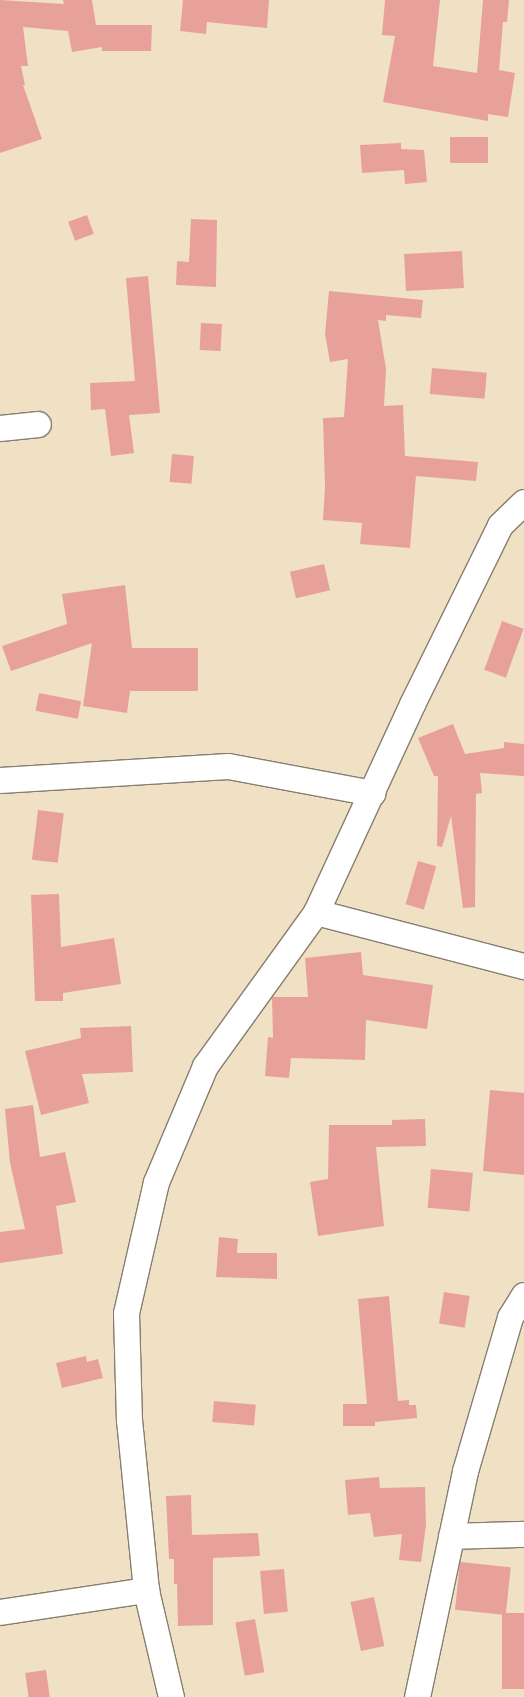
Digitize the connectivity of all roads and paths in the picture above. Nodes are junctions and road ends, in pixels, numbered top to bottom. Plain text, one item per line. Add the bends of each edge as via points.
1 (38, 424) dead end
2 (0, 428) edge
3 (524, 502) edge
4 (0, 780) edge
5 (372, 792) junction
6 (316, 912) junction
7 (524, 966) edge
8 (524, 1295) edge
9 (524, 1534) edge
10 (451, 1536) junction
11 (146, 1590) junction
12 (0, 1612) edge
13 (171, 1697) edge
14 (417, 1697) edge

1 - 2 street
3 - 5 street via 500,525
4 - 5 street via 228,766
5 - 6 street
6 - 7 street
6 - 11 street via 205,1066 156,1182 126,1313 128,1421
8 - 10 street via 508,1326 465,1471
9 - 10 street
10 - 14 street
11 - 12 street
11 - 13 street

